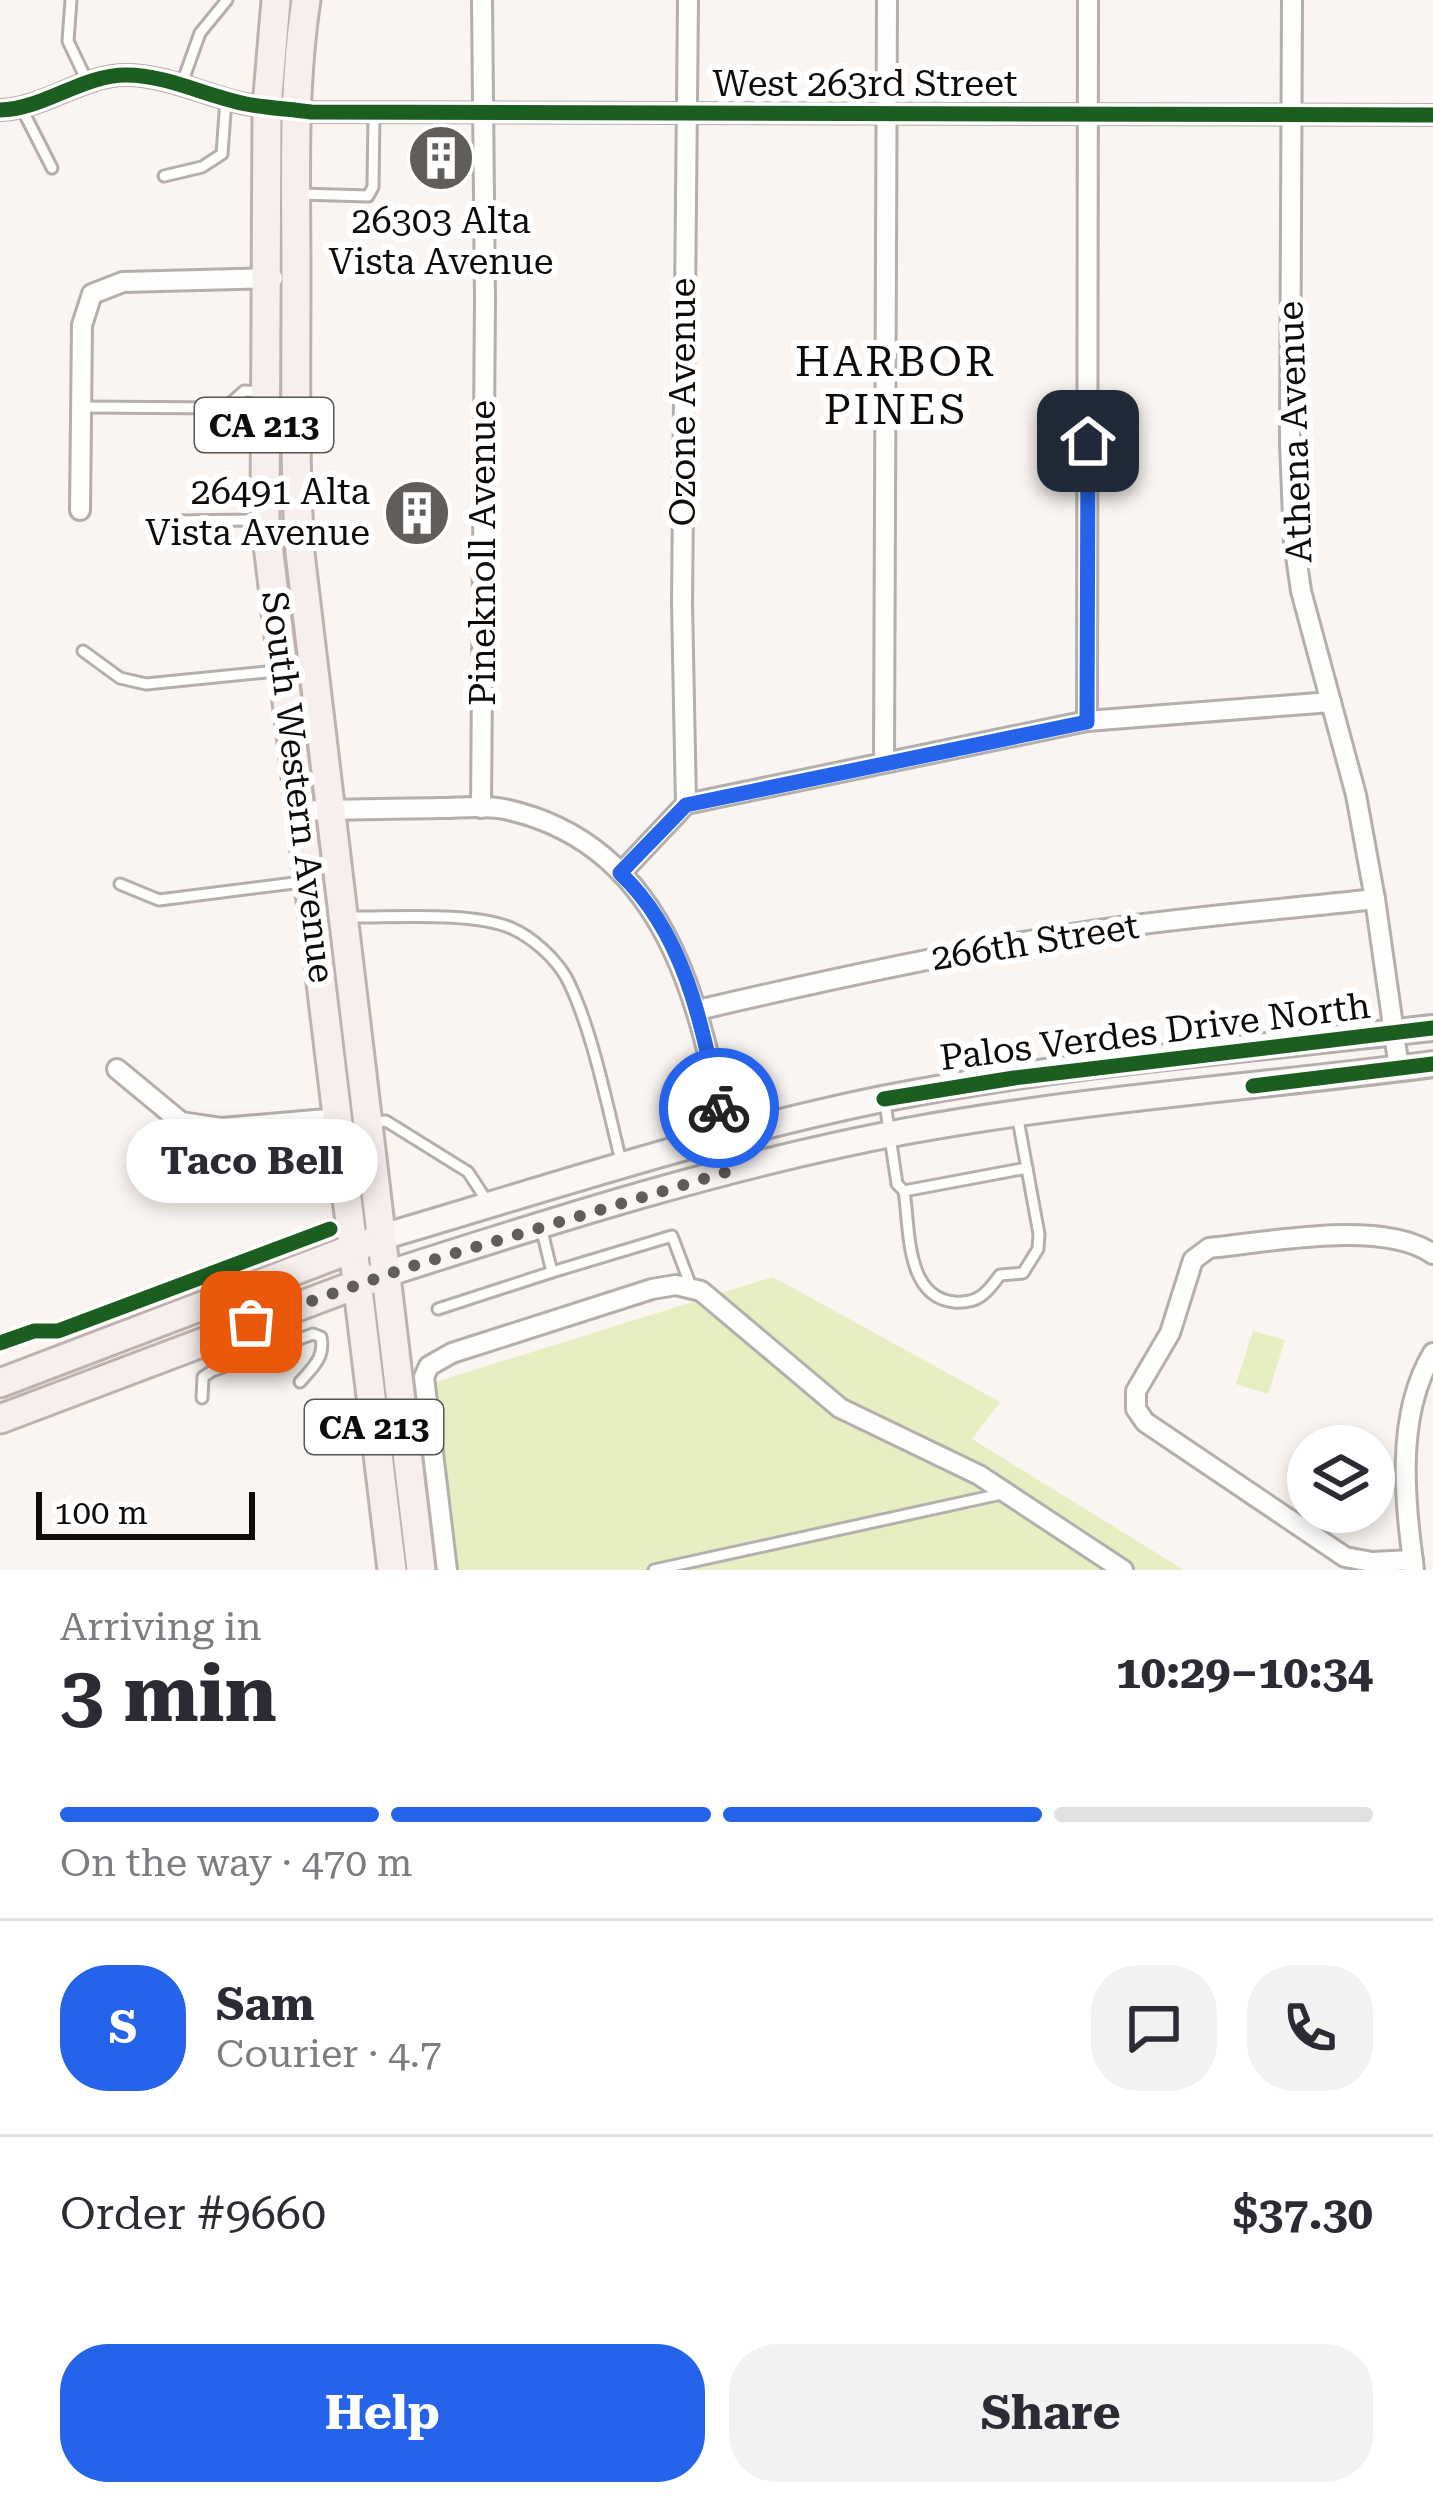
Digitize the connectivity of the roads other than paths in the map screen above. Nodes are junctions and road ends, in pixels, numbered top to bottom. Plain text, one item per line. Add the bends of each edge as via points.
1 (71, 0) edge
2 (227, 0) edge
3 (276, 0) edge
4 (306, 0) edge
5 (482, 0) edge
6 (688, 0) edge
7 (887, 0) edge
8 (1088, 0) edge
9 (1292, 0) edge
10 (88, 83) junction
11 (181, 86) junction
12 (226, 99) junction
13 (267, 106) junction
14 (22, 109) junction
15 (0, 110) edge
16 (297, 110) junction
17 (686, 113) junction
18 (374, 114) junction
19 (482, 114) junction
20 (885, 114) junction
21 (1089, 115) junction
22 (1292, 116) junction
23 (1433, 116) edge
24 (52, 168) dead end
25 (164, 176) dead end
26 (296, 194) junction
27 (266, 278) junction
28 (296, 278) junction
29 (264, 392) junction
30 (81, 407) junction
31 (80, 510) dead end
32 (265, 520) junction
33 (171, 521) dead end
34 (83, 652) dead end
35 (312, 669) junction
36 (283, 670) junction
37 (1330, 702) junction
38 (1087, 722) junction
39 (884, 760) junction
40 (686, 805) junction
41 (481, 808) junction
42 (316, 810) junction
43 (620, 873) junction
44 (324, 879) junction
45 (120, 884) dead end
46 (1375, 899) junction
47 (343, 916) junction
48 (698, 1010) junction
49 (1433, 1028) edge
50 (1393, 1032) junction
51 (329, 1050) junction
52 (360, 1050) junction
53 (1433, 1064) edge
54 (1399, 1068) junction
55 (117, 1069) dead end
56 (884, 1099) junction
57 (1017, 1114) junction
58 (338, 1118) junction
59 (368, 1122) junction
60 (890, 1135) junction
61 (724, 1136) junction
62 (622, 1165) junction
63 (1027, 1168) junction
64 (730, 1171) junction
65 (904, 1191) junction
66 (490, 1206) junction
67 (541, 1227) junction
68 (382, 1237) junction
69 (353, 1248) junction
70 (1433, 1254) edge
71 (552, 1272) junction
72 (386, 1274) junction
73 (356, 1284) junction
74 (692, 1288) junction
75 (438, 1309) dead end
76 (85, 1351) junction
77 (1433, 1353) edge
78 (299, 1382) dead end
79 (0, 1383) edge
80 (96, 1384) junction
81 (202, 1398) dead end
82 (0, 1419) edge
83 (1006, 1493) junction
84 (1414, 1565) edge
85 (392, 1570) edge
86 (421, 1570) edge
87 (447, 1570) edge
88 (654, 1570) edge
89 (1123, 1570) edge

1 - 10 lane via 68,41
2 - 11 lane via 200,33
3 - 13 main road, South Western Avenue / CA 213
4 - 16 main road, South Western Avenue / CA 213
5 - 19 street, Pineknoll Avenue
6 - 17 street, Ozone Avenue
7 - 20 street
8 - 21 street
9 - 22 street, Athena Avenue
10 - 11 street, West 263rd Street via 125,75
10 - 14 street, West 263rd Street
11 - 12 street, West 263rd Street
12 - 13 street, West 263rd Street
12 - 25 lane via 222,154
13 - 16 street, West 263rd Street
13 - 27 main road, South Western Avenue / CA 213
14 - 15 street, West 263rd Street
14 - 24 lane
16 - 18 street, West 263rd Street
16 - 26 main road, South Western Avenue / CA 213
17 - 19 street, West 263rd Street
17 - 20 street, West 263rd Street
17 - 40 street, Ozone Avenue
18 - 19 street, West 263rd Street
18 - 26 lane via 368,196
19 - 41 street, Pineknoll Avenue
20 - 21 street, West 263rd Street
20 - 39 street
21 - 22 street, West 263rd Street
21 - 38 street
22 - 23 street, West 263rd Street
22 - 37 street, Athena Avenue via 1294,542
26 - 28 main road, South Western Avenue / CA 213
27 - 28 street
27 - 29 main road, South Western Avenue / CA 213
27 - 30 street via 123,282 92,295 82,325
28 - 35 main road, South Western Avenue / CA 213 via 297,500
29 - 30 lane via 244,392 226,408
29 - 32 main road, South Western Avenue / CA 213
30 - 31 street
32 - 33 lane
32 - 36 main road, South Western Avenue / CA 213
34 - 36 lane via 120,678 146,683
35 - 36 lane
35 - 42 main road, South Western Avenue / CA 213
36 - 42 main road, South Western Avenue / CA 213
37 - 38 street
37 - 46 street, Athena Avenue
38 - 39 street
39 - 40 street
40 - 43 street
41 - 42 street
41 - 43 street via 502,808 572,837
42 - 44 main road, South Western Avenue / CA 213
43 - 48 street via 667,934
44 - 45 lane via 158,900
44 - 47 main road, South Western Avenue / CA 213
44 - 51 main road, South Western Avenue / CA 213
46 - 48 street, 266th Street via 998,946
46 - 50 street, Athena Avenue
47 - 52 main road, South Western Avenue / CA 213
47 - 62 lane via 475,920 512,928 545,951 566,976 581,1017
48 - 61 street
49 - 50 main road, Palos Verdes Drive North
50 - 54 street, Athena Avenue
50 - 56 main road, Palos Verdes Drive North
51 - 52 lane
51 - 58 main road, South Western Avenue / CA 213
52 - 59 main road, South Western Avenue / CA 213
53 - 54 main road, Palos Verdes Drive North
54 - 57 main road, Palos Verdes Drive North
55 - 58 street via 182,1122 222,1128
56 - 60 lane
56 - 61 main road, Palos Verdes Drive North
57 - 60 main road, Palos Verdes Drive North
57 - 63 lane
58 - 69 main road, South Western Avenue / CA 213
59 - 66 lane via 386,1121 468,1172
59 - 68 main road, South Western Avenue / CA 213
60 - 64 main road, Palos Verdes Drive North
60 - 65 lane
61 - 62 main road, Palos Verdes Drive North
61 - 64 street
62 - 66 main road, Palos Verdes Drive North
63 - 65 lane
63 - 65 lane via 1038,1250 1023,1273 1000,1275 986,1295 963,1303 934,1298 917,1277
64 - 67 main road, Palos Verdes Drive North
66 - 68 main road, Palos Verdes Drive North
67 - 71 lane
67 - 72 main road, Palos Verdes Drive North
68 - 69 main road, Palos Verdes Drive North
68 - 72 main road, South Western Avenue / CA 213
69 - 73 main road, South Western Avenue / CA 213
69 - 76 main road, Palos Verdes Drive North
70 - 84 street via 1418,1244 1363,1237 1209,1248 1193,1260 1170,1333 1136,1391 1145,1423 1345,1557
71 - 74 lane via 672,1236
71 - 75 lane
72 - 73 main road, Palos Verdes Drive North
72 - 86 main road, South Western Avenue / CA 213
73 - 80 main road, Palos Verdes Drive North
73 - 85 main road, South Western Avenue / CA 213
74 - 83 street via 840,1408
74 - 87 street via 652,1289 429,1366
76 - 79 main road, Palos Verdes Drive North
76 - 80 lane
77 - 84 street via 1408,1421
78 - 81 lane via 319,1361 321,1337 212,1371 203,1377
80 - 82 main road, Palos Verdes Drive North
83 - 88 lane
83 - 89 street

